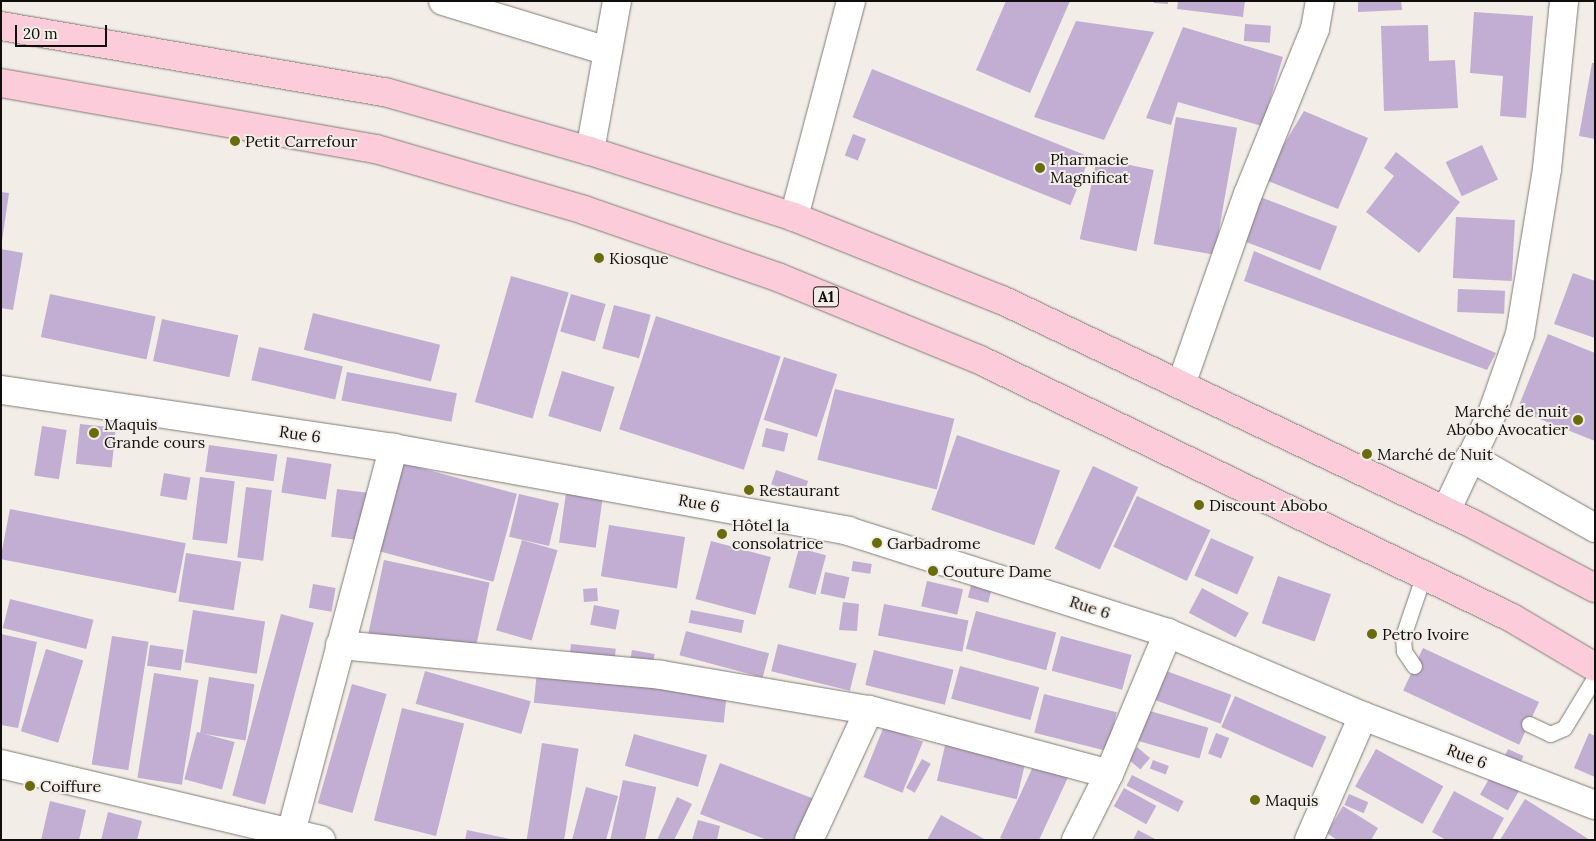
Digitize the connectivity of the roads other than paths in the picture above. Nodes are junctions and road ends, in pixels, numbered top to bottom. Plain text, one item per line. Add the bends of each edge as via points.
1 (443, 1) edge
2 (617, 1) edge
3 (852, 1) edge
4 (1320, 1) edge
5 (1564, 1) edge
6 (1, 26) edge
7 (608, 52) junction
8 (1, 82) edge
9 (590, 152) junction
10 (794, 217) junction
11 (1181, 385) junction
12 (1, 390) edge
13 (393, 448) junction
14 (1470, 458) junction
15 (1446, 511) junction
16 (1595, 528) edge
17 (1424, 577) junction
18 (1595, 588) edge
19 (1168, 633) junction
20 (340, 645) junction
21 (1414, 666) dead end
22 (1595, 667) edge
23 (1595, 678) edge
24 (869, 710) junction
25 (1363, 716) junction
26 (1528, 724) dead end
27 (1, 764) edge
28 (1109, 774) junction
29 (1595, 806) edge
30 (290, 836) edge
31 (321, 840) edge
32 (809, 840) edge
33 (1076, 840) edge
34 (1309, 840) edge

1 - 7 street
2 - 7 street
3 - 10 street
4 - 11 street via 1315,29 1248,194
5 - 14 street via 1547,169 1520,334 1493,411
6 - 9 main road via 385,92
7 - 9 street
8 - 17 main road, A1 via 376,149 593,213 780,278 980,360
9 - 10 main road
10 - 11 main road via 1002,300
11 - 15 main road
12 - 13 street, Rue 6
13 - 19 street, Rue 6 via 832,527
13 - 20 street
14 - 15 street
14 - 16 street
15 - 18 main road
17 - 21 lane via 1403,636 1404,651
17 - 22 main road, A1 via 1512,618
19 - 25 street, Rue 6
19 - 28 street
20 - 24 street via 661,676
20 - 30 street
23 - 26 lane via 1564,728 1550,734
24 - 28 street
24 - 32 street
25 - 29 street, Rue 6
25 - 34 street
27 - 30 street
28 - 33 street
30 - 31 street

